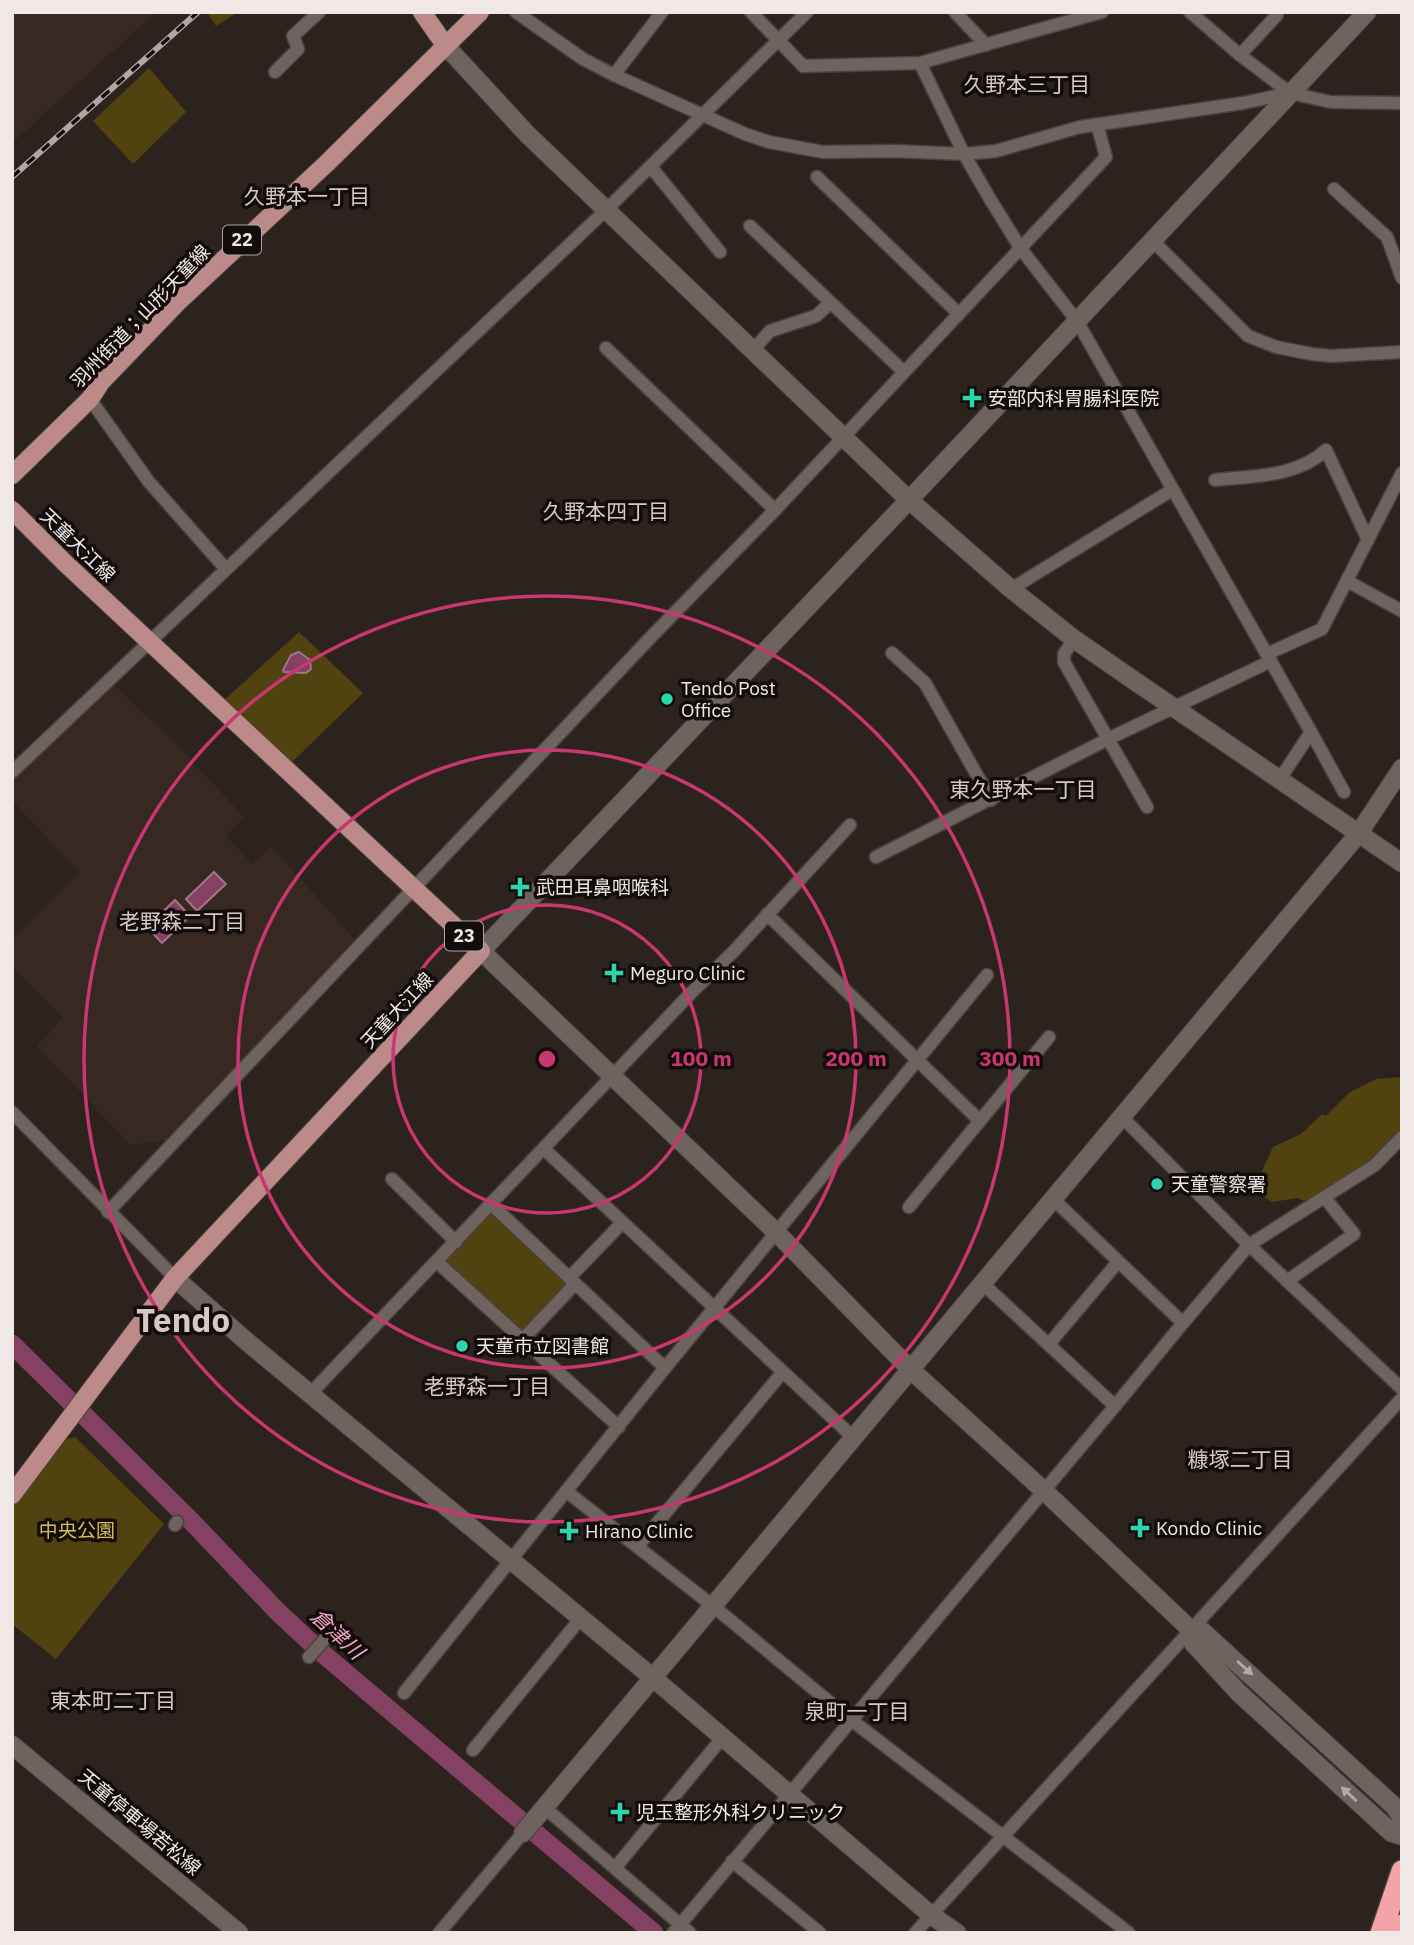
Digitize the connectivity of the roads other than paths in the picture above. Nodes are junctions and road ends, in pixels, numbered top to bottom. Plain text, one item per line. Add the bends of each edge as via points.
1 (319, 12) edge
2 (422, 12) edge
3 (480, 12) edge
4 (516, 12) edge
5 (662, 12) edge
6 (751, 12) edge
7 (807, 12) edge
8 (955, 12) edge
9 (1102, 12) edge
10 (1190, 12) edge
11 (1274, 12) edge
12 (1367, 12) edge
13 (778, 41) junction
14 (445, 45) junction
15 (986, 45) junction
16 (1240, 55) junction
17 (920, 63) junction
18 (275, 72) dead end
19 (614, 75) junction
20 (1290, 93) junction
21 (1402, 103) edge
22 (703, 116) junction
23 (1097, 124) junction
24 (964, 154) junction
25 (650, 167) junction
26 (817, 177) dead end
27 (1334, 189) dead end
28 (606, 210) junction
29 (750, 226) dead end
30 (1151, 239) junction
31 (1021, 249) junction
32 (720, 252) dead end
33 (1402, 278) edge
34 (830, 303) junction
35 (959, 314) junction
36 (1077, 321) junction
37 (606, 348) dead end
38 (753, 351) junction
39 (1402, 352) edge
40 (904, 372) junction
41 (90, 398) junction
42 (842, 436) junction
43 (1402, 473) edge
44 (12, 475) edge
45 (1215, 480) dead end
46 (1172, 490) junction
47 (909, 500) junction
48 (12, 510) edge
49 (775, 510) junction
50 (1368, 540) junction
51 (226, 569) junction
52 (1347, 581) junction
53 (1011, 589) junction
54 (1402, 611) edge
55 (1074, 639) junction
56 (149, 642) junction
57 (892, 653) dead end
58 (1269, 658) junction
59 (1174, 708) junction
60 (1311, 732) junction
61 (1108, 738) junction
62 (1402, 768) edge
63 (13, 769) edge
64 (1280, 779) junction
65 (1344, 792) dead end
66 (991, 800) junction
67 (1147, 807) dead end
68 (850, 825) dead end
69 (1359, 833) junction
70 (876, 857) dead end
71 (1402, 863) edge
72 (413, 889) junction
73 (767, 914) junction
74 (481, 951) junction
75 (987, 975) dead end
76 (1049, 1037) dead end
77 (919, 1059) junction
78 (612, 1077) junction
79 (12, 1112) edge
80 (1122, 1117) junction
81 (980, 1121) junction
82 (1402, 1137) edge
83 (544, 1149) junction
84 (392, 1179) dead end
85 (1052, 1198) junction
86 (1325, 1198) junction
87 (492, 1205) junction
88 (909, 1207) dead end
89 (108, 1212) junction
90 (622, 1223) junction
91 (777, 1233) junction
92 (456, 1242) junction
93 (1249, 1245) junction
94 (437, 1262) junction
95 (1118, 1262) junction
96 (175, 1278) junction
97 (572, 1281) junction
98 (1287, 1281) junction
99 (982, 1283) junction
100 (714, 1309) junction
101 (1183, 1323) junction
102 (522, 1340) junction
103 (1049, 1344) junction
104 (665, 1368) junction
105 (911, 1370) junction
106 (782, 1373) junction
107 (1402, 1389) edge
108 (310, 1394) junction
109 (1402, 1398) edge
110 (1115, 1406) junction
111 (619, 1426) junction
112 (853, 1437) junction
113 (1042, 1489) junction
114 (566, 1491) junction
115 (12, 1495) edge
116 (638, 1546) junction
117 (511, 1561) junction
118 (713, 1606) junction
119 (581, 1618) junction
120 (1191, 1630) junction
121 (331, 1632) dead end
122 (309, 1657) dead end
123 (652, 1676) junction
124 (404, 1693) dead end
125 (850, 1719) junction
126 (723, 1737) junction
127 (12, 1745) edge
128 (473, 1750) dead end
129 (789, 1794) junction
130 (542, 1810) junction
131 (1402, 1819) edge
132 (523, 1833) joint
133 (1004, 1835) junction
134 (1402, 1836) edge
135 (732, 1861) junction
136 (615, 1868) junction
137 (1402, 1871) edge
138 (931, 1915) junction
139 (1402, 1924) edge
140 (680, 1929) edge
141 (240, 1933) edge
142 (439, 1933) edge
143 (820, 1933) edge
144 (915, 1933) edge
145 (957, 1933) edge
146 (1129, 1933) edge
147 (1381, 1933) edge
148 (1399, 1933) edge

1 - 18 street via 293,36 298,49
2 - 14 main road
3 - 14 main road, 羽州街道；山形天童線 / 22
4 - 19 street
5 - 19 street
6 - 13 street
7 - 13 street
8 - 15 street
9 - 15 street
10 - 16 street
11 - 16 street via 1277,15
12 - 20 street
13 - 17 street via 803,66
13 - 22 street
14 - 28 street
14 - 41 main road, 羽州街道；山形天童線 / 22 via 177,303
15 - 17 street
16 - 20 street
17 - 24 street
19 - 22 street
20 - 21 street via 1331,102
20 - 23 street
20 - 30 street
22 - 24 street via 797,149
22 - 25 street
23 - 24 street via 996,151
23 - 31 street via 1106,157
24 - 31 street
25 - 28 street
25 - 32 street
26 - 35 street
27 - 33 street via 1387,237
28 - 38 street
28 - 51 street
29 - 34 street
30 - 36 street
30 - 39 street via 1248,336 1284,350 1311,354
31 - 35 street
31 - 36 street
34 - 38 street via 816,316 771,331
34 - 40 street
35 - 40 street
36 - 46 street
36 - 47 street
37 - 49 street
38 - 42 street
40 - 42 street
41 - 44 main road, 羽州街道；山形天童線 / 22
41 - 51 street via 149,482
42 - 47 street
42 - 49 street
43 - 50 street
45 - 50 street via 1297,468 1326,450
46 - 53 street
46 - 58 street
47 - 53 street
47 - 74 street
48 - 56 main road, 天童大江線 / 23
49 - 72 street
50 - 52 street
51 - 56 street
52 - 54 street
52 - 58 street via 1322,629
53 - 55 street
55 - 59 street
55 - 61 street via 1064,662
56 - 63 street
56 - 72 main road, 天童大江線 / 23
57 - 66 street via 925,682
58 - 59 street
58 - 60 street
59 - 61 street
59 - 64 street
60 - 64 street
60 - 65 street
61 - 66 street
61 - 67 street
62 - 69 street
64 - 69 street
66 - 70 street
68 - 73 street
69 - 71 street
69 - 80 street
72 - 74 main road, 天童大江線 / 23
72 - 89 street
73 - 77 street
73 - 78 street
74 - 78 street
74 - 96 main road, 天童大江線 / 23
75 - 77 street
76 - 81 street
77 - 81 street
77 - 91 street
78 - 83 street
78 - 91 street
79 - 89 street
80 - 85 street
80 - 93 street
81 - 88 street
82 - 86 street via 1375,1165
83 - 87 street
83 - 90 street
84 - 92 street
85 - 95 street
85 - 99 street
86 - 93 street
86 - 98 street via 1354,1234
87 - 92 street
87 - 97 street
89 - 96 street
90 - 97 street
90 - 100 street
91 - 100 street
91 - 105 street
92 - 94 street
93 - 98 street
93 - 101 street
94 - 102 street
94 - 108 street
95 - 101 street
95 - 103 street
96 - 108 street
96 - 115 main road, 天童大江線 / 23
97 - 102 street
97 - 104 street
98 - 107 street
99 - 103 street
99 - 105 street
100 - 104 street
100 - 106 street
101 - 110 street
102 - 111 street
103 - 110 street
104 - 111 street
105 - 112 street
105 - 113 street
106 - 112 street
106 - 116 street
108 - 117 street
109 - 120 street
110 - 113 street
111 - 114 street
112 - 118 street
113 - 120 street
113 - 125 street
114 - 116 street
114 - 117 street
116 - 118 street
117 - 119 street
117 - 124 street
118 - 123 street
118 - 125 street
119 - 123 street
119 - 128 street
120 -> 131 street via 1202,1631 1230,1655 1395,1807
120 - 133 street
134 -> 120 street via 1392,1833 1238,1692 1193,1643
121 - 122 street
123 - 126 street
123 - 130 street
125 - 129 street
125 - 133 street
126 - 129 street
126 - 136 street
127 - 141 street, 天童停車場若松線
129 - 135 street
129 - 138 street
130 - 132 street
130 - 136 street
132 - 142 street
133 - 138 street
133 - 146 street
135 - 140 street
135 - 143 street
136 - 140 street
137 - 147 highway
138 - 144 street
138 - 145 street
139 - 148 highway

